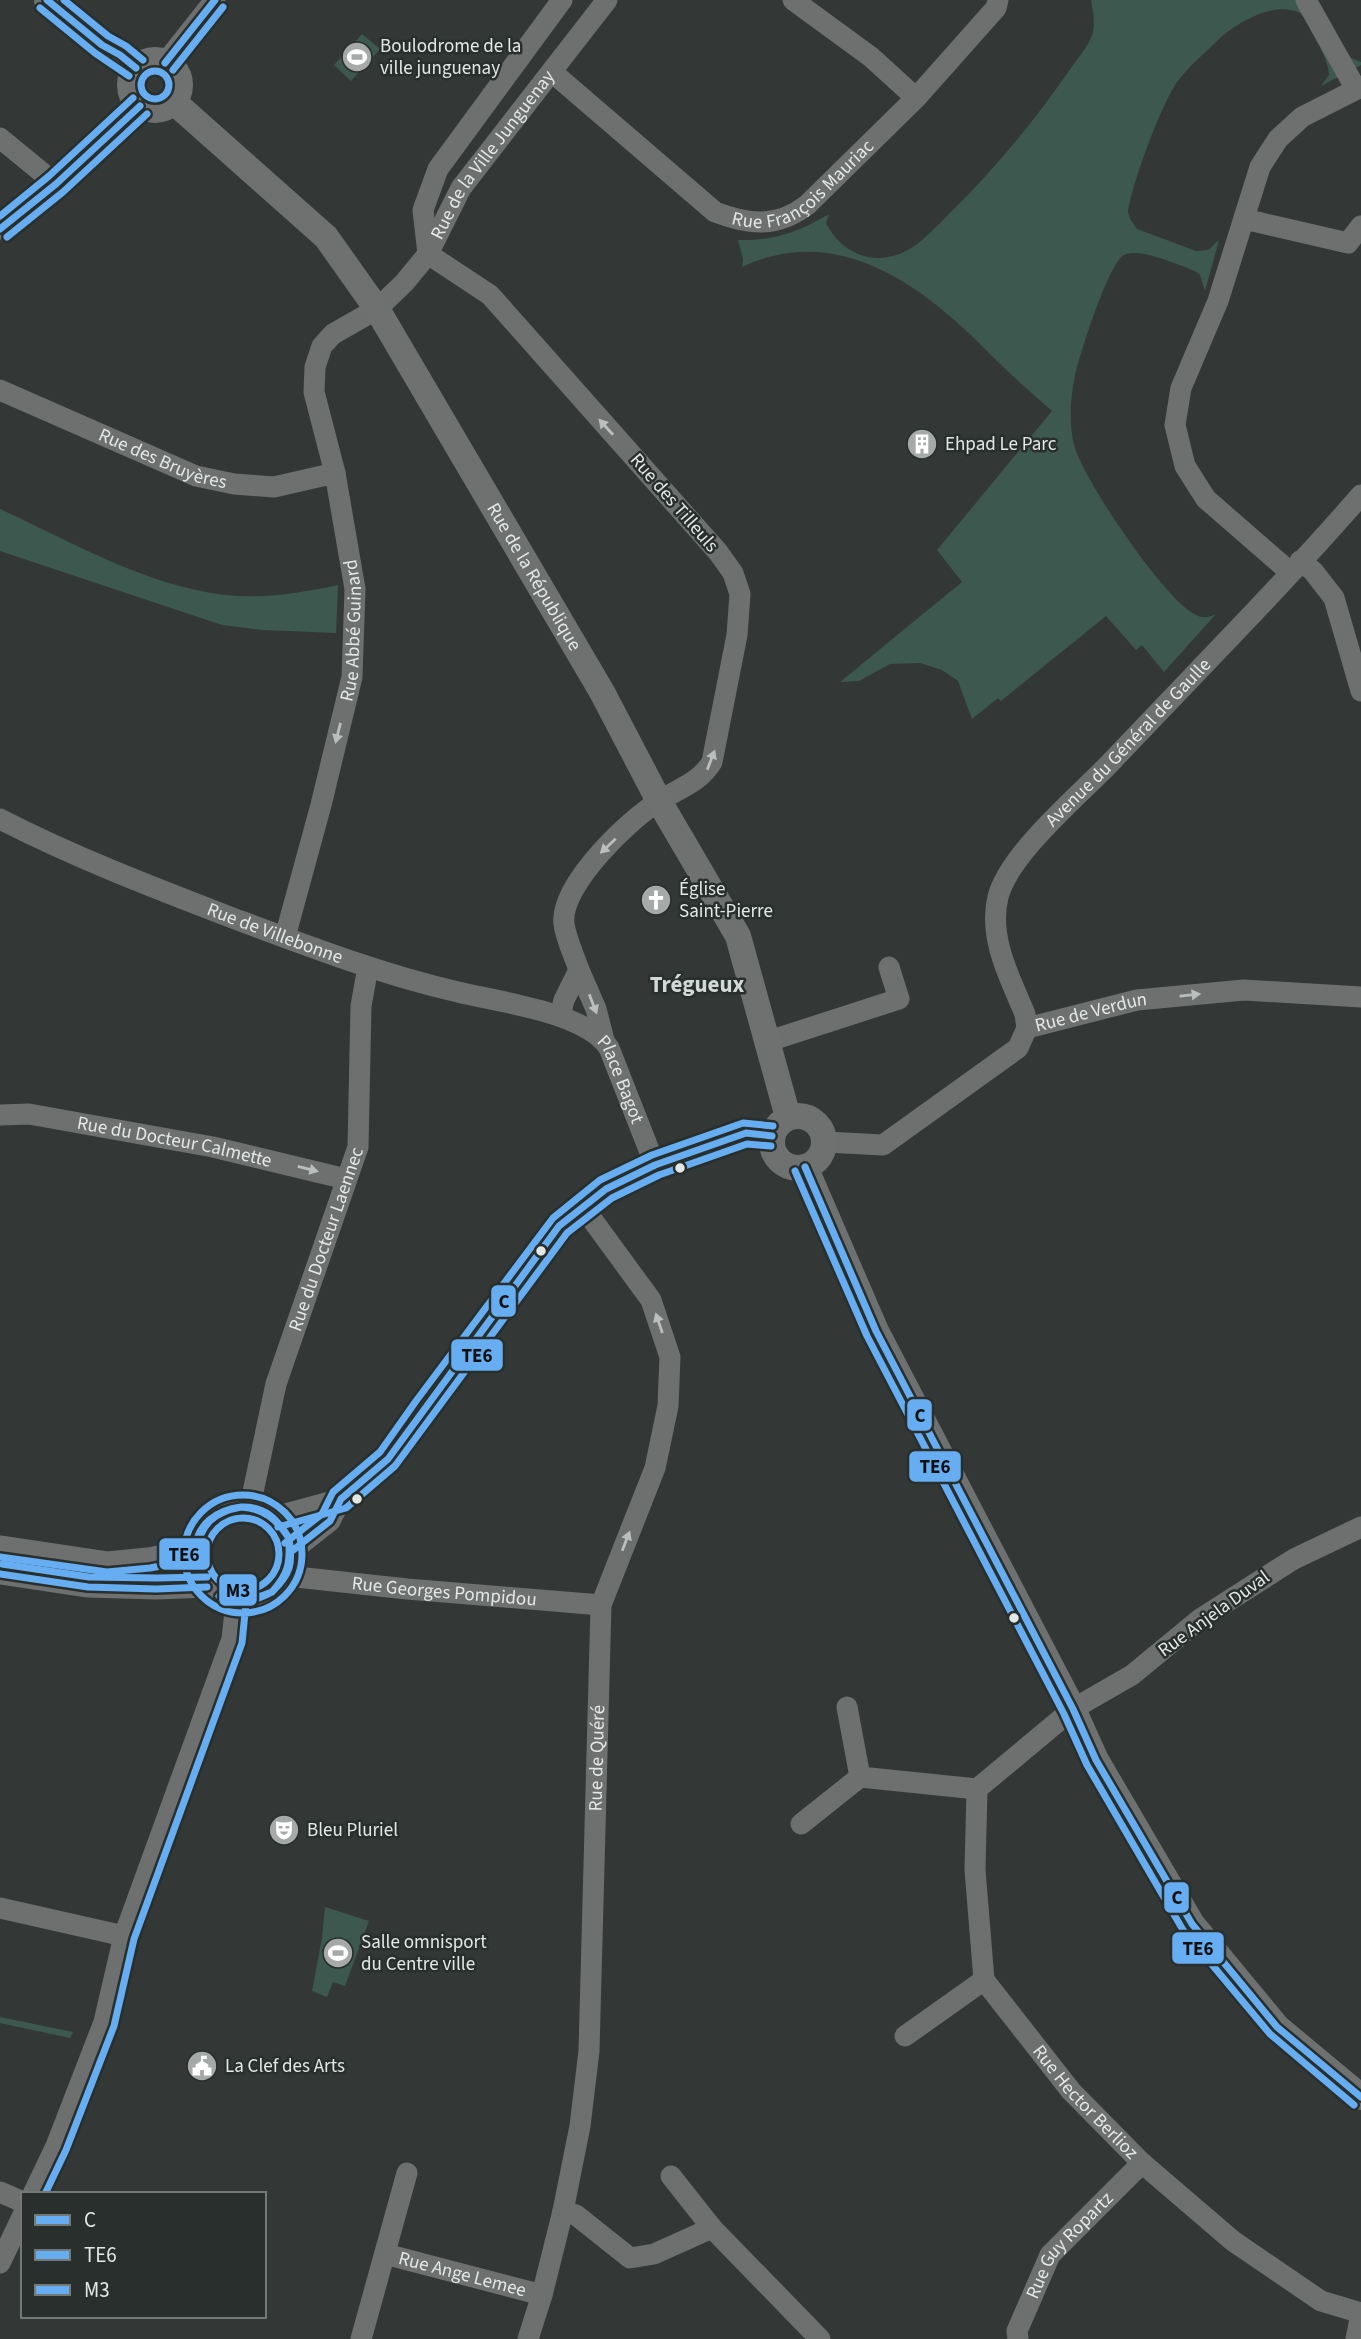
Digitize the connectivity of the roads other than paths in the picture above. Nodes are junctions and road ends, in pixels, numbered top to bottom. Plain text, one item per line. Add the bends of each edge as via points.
1 (47, 0) edge
2 (215, 0) edge
3 (562, 0) edge
4 (607, 0) edge
5 (793, 0) edge
6 (998, 0) edge
7 (1306, 0) edge
8 (165, 62) junction
9 (136, 68) junction
10 (552, 72) junction
11 (1359, 88) edge
12 (916, 98) junction
13 (174, 102) junction
14 (140, 106) junction
15 (0, 138) edge
16 (56, 184) junction
17 (1244, 219) junction
18 (1361, 226) edge
19 (0, 229) edge
20 (428, 254) junction
21 (377, 309) junction
22 (0, 390) edge
23 (334, 473) junction
24 (1361, 495) edge
25 (1295, 567) junction
26 (1361, 691) edge
27 (659, 800) junction
28 (0, 819) edge
29 (285, 937) junction
30 (368, 967) junction
31 (889, 967) dead end
32 (579, 970) junction
33 (1361, 997) edge
34 (559, 1016) junction
35 (1027, 1028) junction
36 (604, 1040) junction
37 (766, 1042) junction
38 (0, 1115) edge
39 (780, 1126) junction
40 (825, 1142) junction
41 (655, 1165) junction
42 (805, 1167) junction
43 (346, 1179) junction
44 (583, 1207) junction
45 (341, 1499) junction
46 (250, 1506) junction
47 (275, 1517) junction
48 (1361, 1527) edge
49 (0, 1546) edge
50 (195, 1549) junction
51 (292, 1551) junction
52 (0, 1574) edge
53 (287, 1576) junction
54 (207, 1587) junction
55 (236, 1602) junction
56 (601, 1605) junction
57 (847, 1707) dead end
58 (1073, 1709) junction
59 (860, 1777) junction
60 (977, 1789) junction
61 (802, 1824) dead end
62 (0, 1908) edge
63 (124, 1936) junction
64 (984, 1980) junction
65 (905, 2036) dead end
66 (1361, 2097) edge
67 (1142, 2163) junction
68 (407, 2174) dead end
69 (671, 2176) dead end
70 (0, 2192) edge
71 (34, 2192) edge
72 (21, 2201) edge
73 (563, 2211) junction
74 (21, 2219) edge
75 (712, 2228) junction
76 (385, 2254) junction
77 (0, 2263) edge
78 (542, 2295) junction
79 (1361, 2314) edge
80 (361, 2339) edge
81 (528, 2339) edge
82 (820, 2339) edge
83 (1018, 2339) edge
84 (1356, 2339) edge

1 - 9 main road
2 - 8 street
3 - 20 street via 438,169 423,210
4 - 10 street, Rue de la Ville Junguenay
5 - 12 street via 871,57
6 - 12 street, Rue François Mauriac via 996,8
7 - 11 street
8 - 9 main road via 150,61
8 - 13 main road via 180,80
9 - 14 main road via 130,83
10 - 12 street, Rue François Mauriac via 715,212 738,221 766,223 794,215 807,205
10 - 20 street, Rue de la Ville Junguenay via 461,188
11 - 17 street via 1302,117 1278,139 1260,167
13 - 14 main road via 154,111
13 - 21 main road, Rue de la République via 326,237
14 - 16 street
15 - 16 street
16 - 19 street
17 - 18 street via 1348,243
17 - 25 street via 1218,301 1181,388 1175,425 1185,466 1206,499
20 - 21 street, Rue de la Ville Junguenay
27 -> 20 street, Rue des Tilleuls via 704,776 712,762 737,635 740,593 733,573 490,295
21 - 23 street, Rue Abbé Guinard via 333,334 315,367 314,392
21 - 27 main road, Rue de la République via 602,692
22 - 23 street, Rue des Bruyères via 196,476 274,487
23 -> 29 street, Rue Abbé Guinard via 355,589 352,677
24 - 25 street, Avenue du Général de Gaulle
25 - 26 street via 1313,571 1334,597
25 - 35 street, Avenue du Général de Gaulle via 1006,874 998,897 996,935
27 -> 32 street, Rue des Tilleuls via 592,861 567,899 564,923
27 - 37 main road, Rue de la République via 738,936
28 - 29 street, Rue de Villebonne via 59,849
29 - 30 street, Rue de Villebonne
30 - 34 street, Rue de Villebonne
30 - 43 street, Rue du Docteur Laennec via 361,1006 358,1147
31 - 37 street via 899,999
32 - 34 street
32 -> 36 street, Rue des Tilleuls
35 -> 33 street, Rue de Verdun via 1137,1000 1244,990
34 - 36 street, Place Bagot
35 - 40 street, Rue de Verdun via 1018,1048 883,1145
36 - 41 street, Place Bagot
37 - 39 main road, Rue de la République
38 -> 43 street, Rue du Docteur Calmette via 29,1114 213,1147
39 - 40 main road via 800,1115 815,1121
39 - 41 street
39 - 42 main road via 771,1145 780,1161
40 - 42 main road via 819,1158
41 - 44 street via 606,1189
42 - 58 main road via 876,1331
43 - 46 street, Rue du Docteur Laennec via 276,1384
44 - 45 street via 559,1226 388,1460
56 -> 44 street, Rue de Quéré via 655,1468 668,1406 670,1357 651,1300
45 - 47 street
45 - 51 street via 330,1521
46 - 47 street
46 - 50 street via 235,1506 208,1521
47 - 51 street via 284,1527
48 - 58 street, Rue Anjela Duval via 1268,1574 1200,1619 1132,1675
49 - 50 street via 107,1562
50 - 54 street via 195,1563
51 - 53 street
52 - 54 street via 88,1587
53 - 55 street via 266,1597
53 - 56 street, Rue Georges Pompidou
54 - 55 street
55 - 63 street via 232,1639 219,1681
56 - 73 street, Rue de Quéré via 589,2051
57 - 59 street
58 - 60 street
58 - 66 main road via 1096,1760 1192,1924 1277,2027
59 - 60 street
59 - 61 street
60 - 64 street via 975,1870
62 - 63 street
63 - 71 street via 104,2022
64 - 65 street
64 - 67 street, Rue Hector Berlioz via 1071,2091
67 - 79 street, Rue Hector Berlioz via 1233,2241 1321,2301
67 - 83 street, Rue Guy Ropartz via 1050,2255 1017,2331
68 - 76 street, Rue Ange Lemee
69 - 75 street
70 - 72 street
73 - 75 street via 576,2215 630,2258 654,2255
73 - 78 street, Rue de Quéré
74 - 77 street
75 - 82 street
76 - 78 street, Rue Ange Lemee
76 - 80 street, Rue Ange Lemee
78 - 81 street, Rue de Quéré
79 - 84 street

